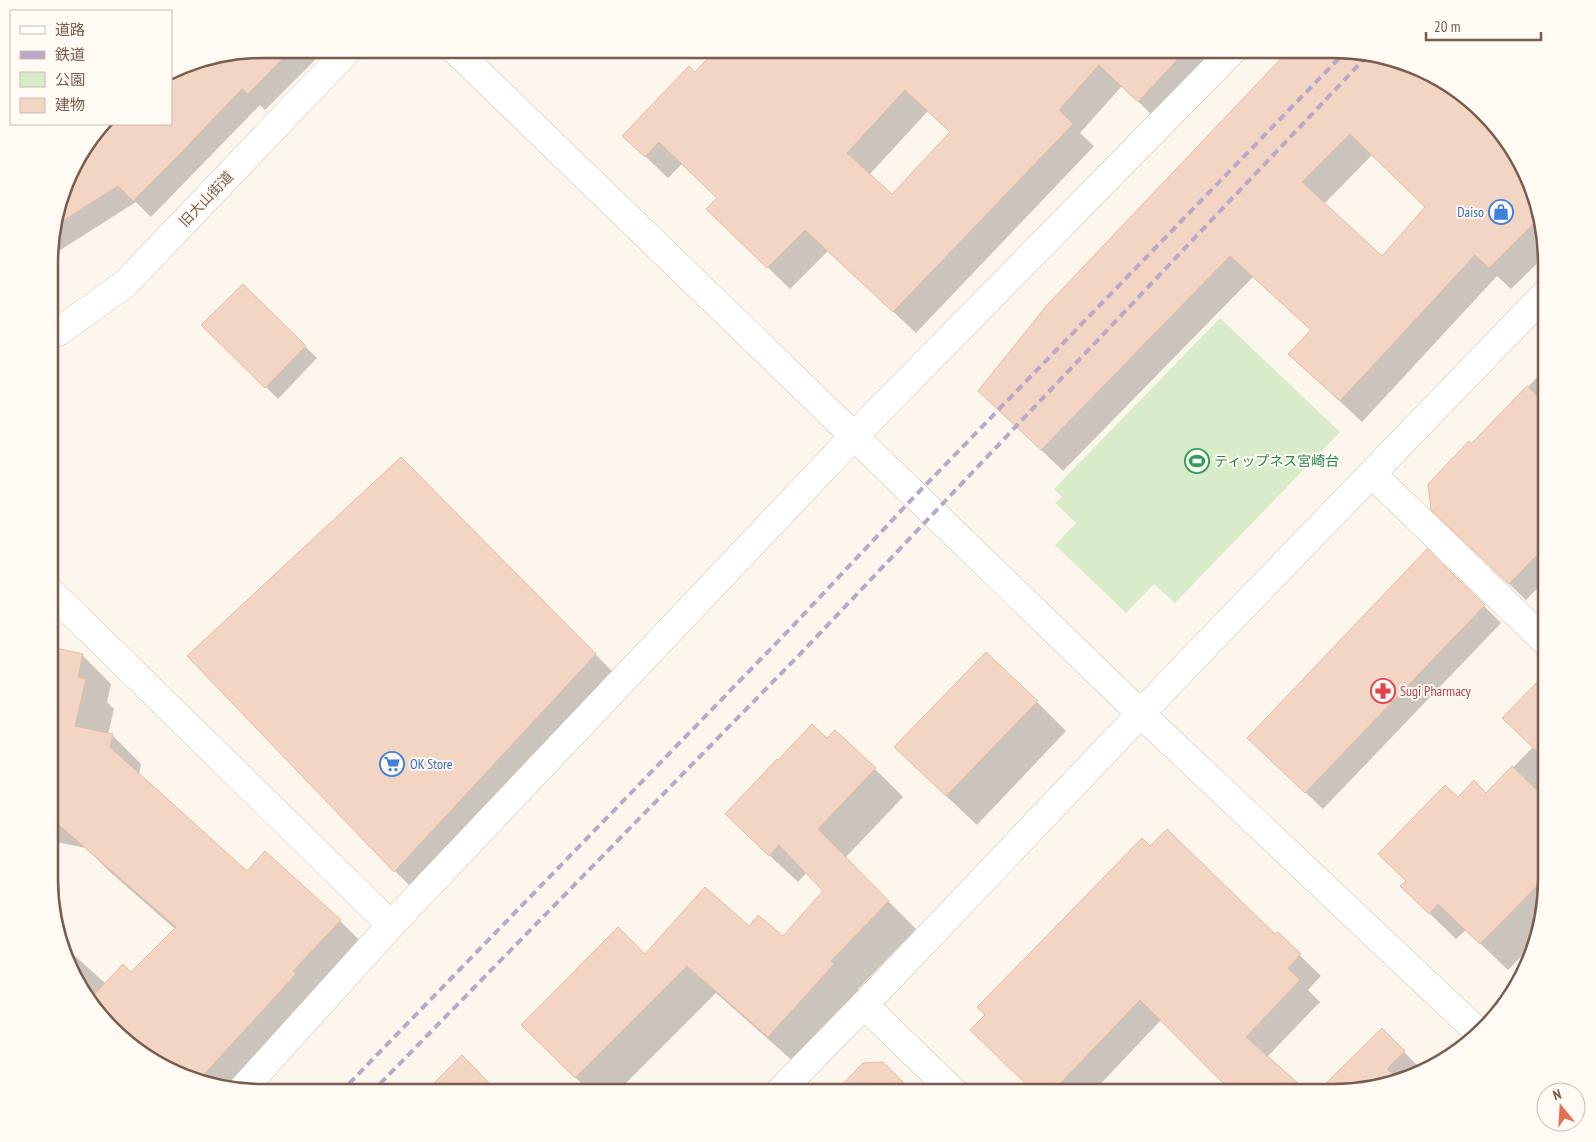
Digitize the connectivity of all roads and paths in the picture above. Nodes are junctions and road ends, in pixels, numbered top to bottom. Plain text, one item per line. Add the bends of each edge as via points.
1 (340, 58) edge
2 (463, 58) edge
3 (1225, 58) edge
4 (1538, 301) edge
5 (58, 332) edge
6 (854, 436) junction
7 (1372, 474) junction
8 (58, 600) edge
9 (1538, 634) edge
10 (1142, 714) junction
11 (391, 925) junction
12 (864, 1005) junction
13 (1474, 1028) edge
14 (247, 1084) edge
15 (787, 1084) edge
16 (947, 1084) edge

1 - 5 street, 旧大山街道 via 125,284
2 - 6 street
3 - 6 street
4 - 7 street
6 - 10 street
6 - 11 street
7 - 9 street
7 - 10 street
8 - 11 street
10 - 12 street
10 - 13 street
11 - 14 street
12 - 15 street
12 - 16 street

